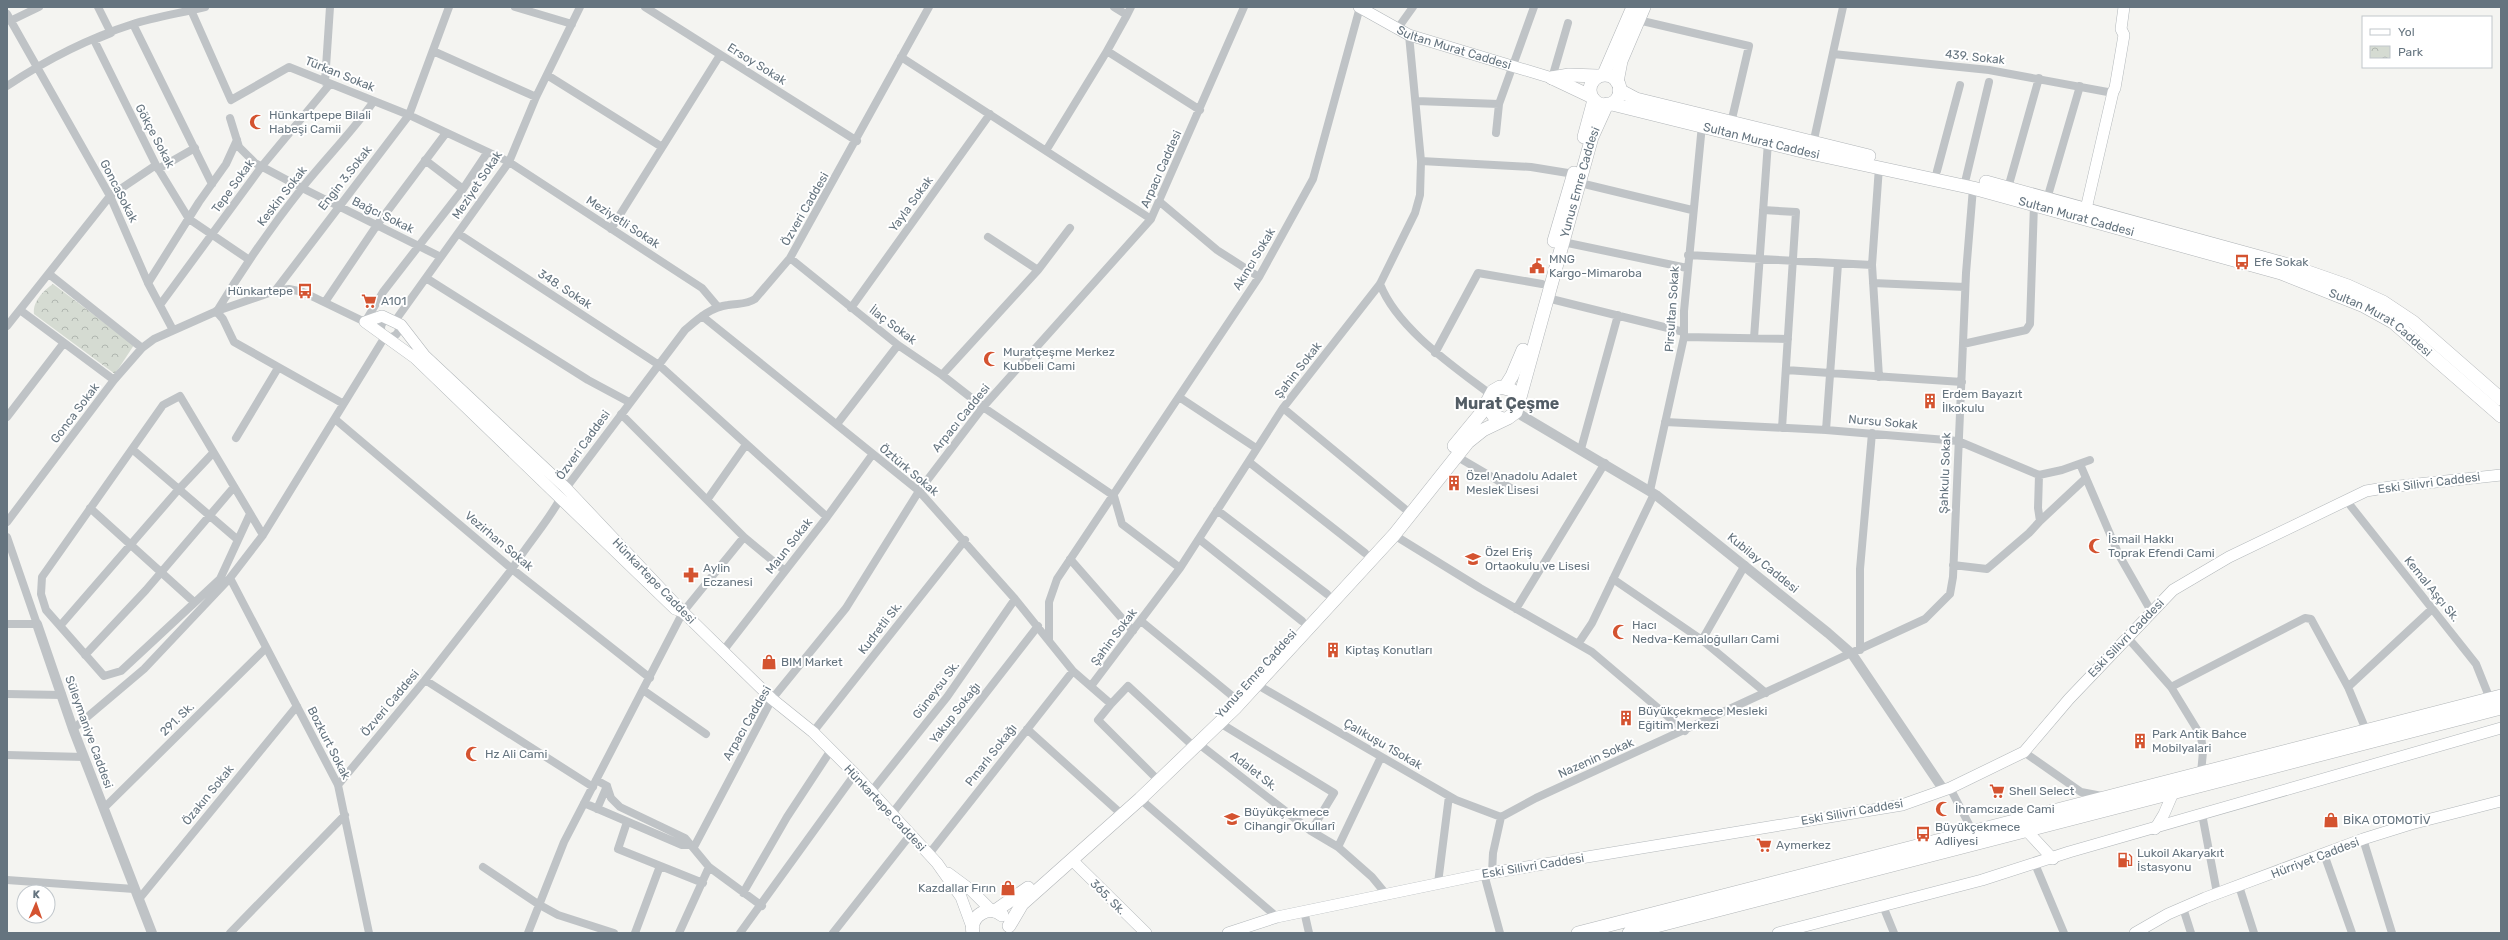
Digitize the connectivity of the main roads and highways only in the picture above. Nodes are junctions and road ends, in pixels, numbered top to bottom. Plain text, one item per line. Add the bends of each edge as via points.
1 (1359, 7) edge
2 (1634, 7) edge
3 (1644, 7) edge
4 (2124, 7) edge
5 (1601, 75) junction
6 (1552, 78) junction
7 (1618, 86) junction
8 (1592, 98) junction
9 (1609, 104) junction
10 (1577, 178) junction
11 (1970, 183) junction
12 (2085, 213) junction
13 (2202, 246) junction
14 (1505, 387) junction
15 (2501, 399) edge
16 (1489, 400) junction
17 (1517, 406) junction
18 (2501, 416) edge
19 (1503, 419) junction
20 (2501, 474) edge
21 (563, 493) junction
22 (2495, 697) edge
23 (2501, 708) edge
24 (2501, 728) edge
25 (1195, 744) junction
26 (2173, 793) junction
27 (2501, 801) edge
28 (2155, 829) junction
29 (2027, 831) junction
30 (1070, 858) junction
31 (2053, 858) junction
32 (937, 863) junction
33 (993, 911) junction
34 (1009, 930) edge
35 (972, 931) edge
36 (1146, 933) edge
37 (1228, 933) edge
38 (1578, 933) edge
39 (1629, 933) edge
40 (1778, 933) edge
41 (2135, 933) edge

1 - 6 main road, Sultan Murat Caddesi via 1409,35
2 - 5 main road
3 - 7 main road via 1621,62
4 - 12 main road via 2121,29 2124,35 2116,88
5 - 6 main road
5 - 7 main road via 1609,75
5 - 8 main road via 1590,88
6 - 8 main road
7 - 9 main road via 1618,97
7 - 11 main road, Sultan Murat Caddesi via 1636,99 1813,144 1937,171
8 - 9 main road
8 - 10 main road
9 - 10 main road, Yunus Emre Caddesi via 1592,137
9 - 11 main road, Sultan Murat Caddesi via 1879,167
10 - 14 main road via 1520,361
10 - 17 main road, Yunus Emre Caddesi via 1563,242
11 - 12 main road, Sultan Murat Caddesi via 2034,204
11 - 12 main road, Sultan Murat Caddesi via 2008,188
12 - 13 main road, Sultan Murat Caddesi
13 - 15 main road via 2317,274 2383,302 2413,322
13 - 18 main road, Sultan Murat Caddesi via 2281,273 2364,306 2387,319 2432,354
14 - 16 main road via 1496,389
14 - 17 main road via 1512,390
16 - 19 main road via 1493,415
16 - 25 main road, Yunus Emre Caddesi via 1405,508
17 - 19 main road
19 - 25 main road via 1483,430 1456,456 1394,535 1220,723
20 - 37 main road, Eski Silivri Caddesi via 2366,491 2229,557 2173,590 2068,699 2024,752 1947,788 1902,805 1488,873 1277,917
21 - 21 main road, Hünkartepe Caddesi via 425,356 395,321 382,316 365,322 415,358
21 - 32 main road, Hünkartepe Caddesi via 772,699 813,732
22 - 38 main road
23 - 26 main road
24 - 28 main road
25 - 30 main road, Yunus Emre Caddesi via 1118,811
25 - 30 main road via 1140,799
26 - 28 main road
26 - 29 main road
27 - 41 main road, Hürriyet Caddesi via 2363,839 2217,893
28 - 31 main road
29 - 31 main road
29 - 39 main road
30 - 33 main road, Yunus Emre Caddesi
30 - 34 main road via 1022,904
30 - 36 main road, 365. Sk.
31 - 40 main road
32 - 33 main road via 972,890
32 - 35 main road via 961,897
33 - 34 main road via 1004,916
33 - 35 main road, Yunus Emre Caddesi via 981,913

